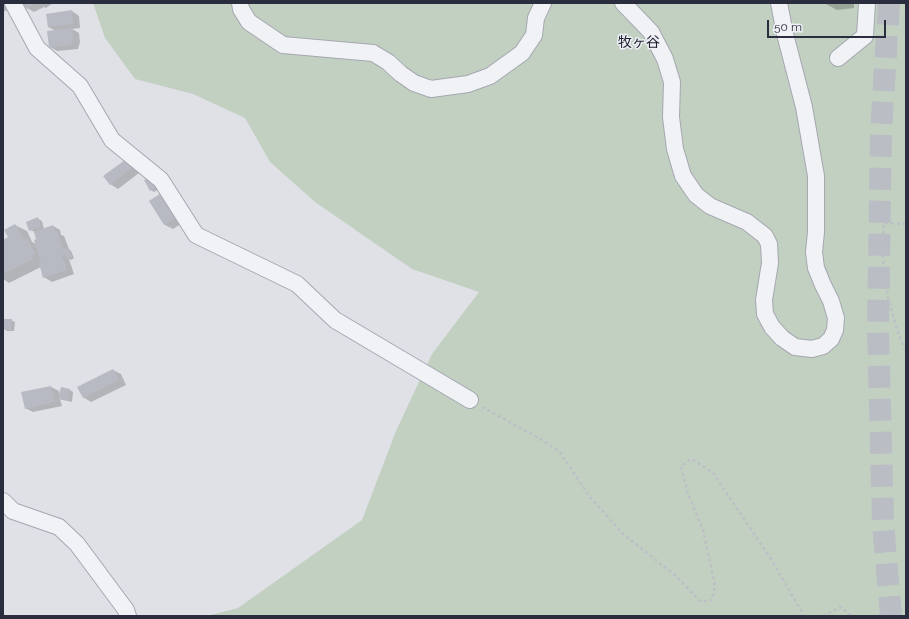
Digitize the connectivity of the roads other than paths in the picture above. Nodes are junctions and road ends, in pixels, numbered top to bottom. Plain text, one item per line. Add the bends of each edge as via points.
1 (13, 3) edge
2 (240, 3) edge
3 (543, 3) edge
4 (622, 3) edge
5 (779, 3) edge
6 (867, 3) edge
7 (838, 58) dead end
8 (470, 400) road end
9 (3, 501) edge
10 (128, 616) edge

1 - 8 street via 37,48 80,86 112,140 161,180 196,235 297,284 335,320
2 - 3 street via 249,22 283,45 374,53 414,83 431,89 468,84 490,76 522,53 534,35 536,18
4 - 5 street via 651,32 665,59 672,82 671,117 675,149 683,176 696,195 710,206 747,222 765,236 769,244 770,262 764,300 765,314 782,338 795,347 812,349 823,346 831,338 836,318 816,268 816,176 804,107
6 - 7 street via 865,36
9 - 10 street via 13,511 58,527 77,544

